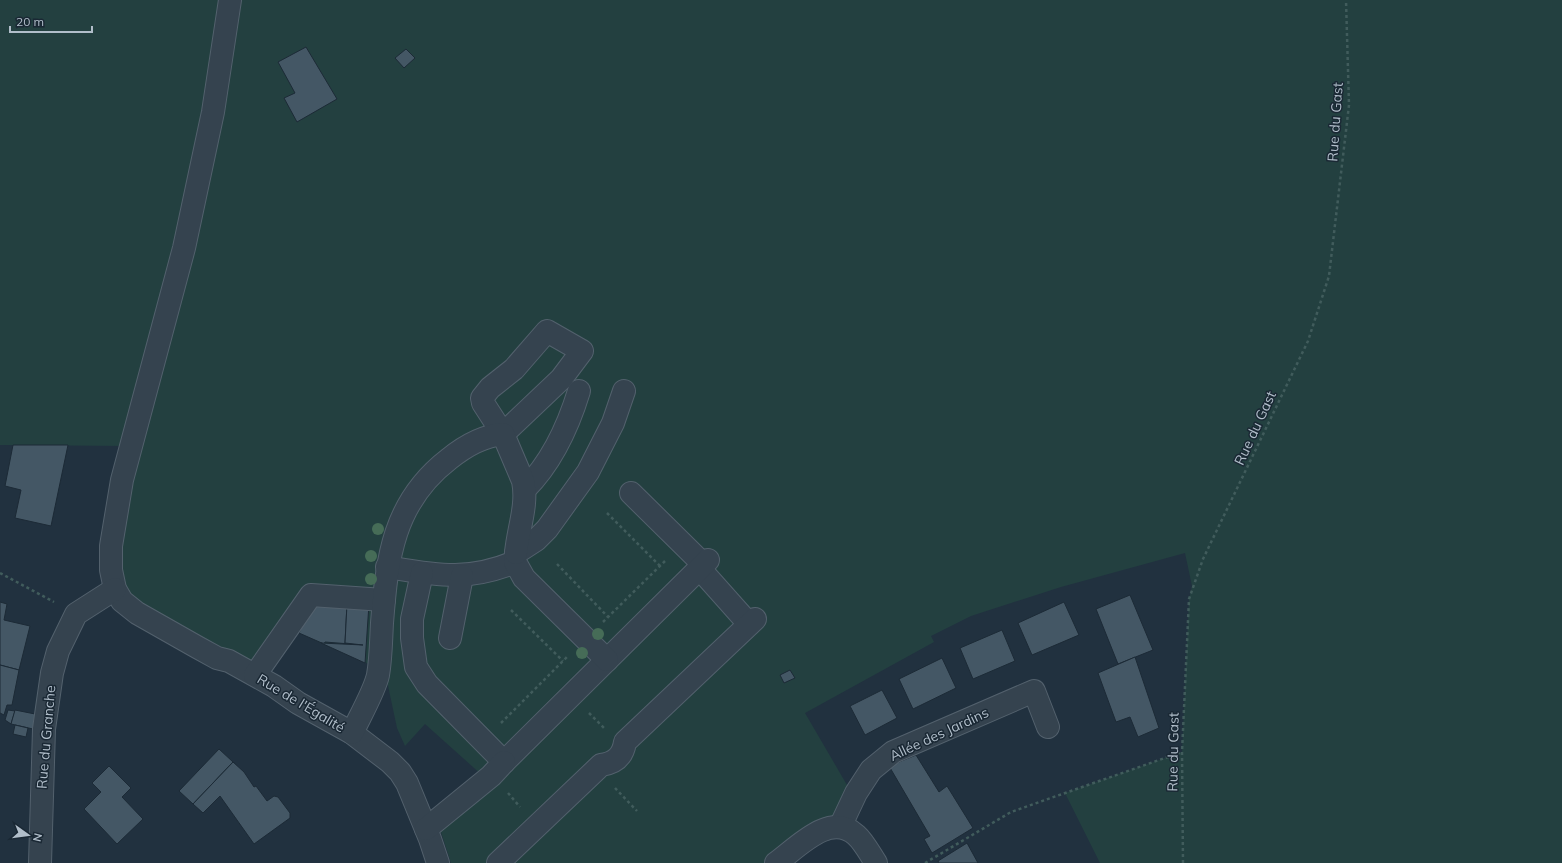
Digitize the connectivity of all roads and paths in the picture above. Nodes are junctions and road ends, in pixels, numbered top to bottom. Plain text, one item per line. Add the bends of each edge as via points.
1 (230, 0) edge
2 (1346, 0) edge
3 (579, 391) dead end
4 (624, 391) dead end
5 (503, 434) junction
6 (525, 489) junction
7 (631, 493) dead end
8 (607, 513) dead end
9 (515, 557) junction
10 (557, 564) dead end
11 (704, 564) junction
12 (660, 566) dead end
13 (387, 567) junction
14 (422, 572) junction
15 (0, 573) edge
16 (462, 576) junction
17 (115, 589) junction
18 (384, 600) junction
19 (511, 610) dead end
20 (76, 614) junction
21 (608, 617) dead end
22 (450, 638) dead end
23 (607, 660) junction
24 (563, 661) dead end
25 (255, 675) junction
26 (572, 695) junction
27 (1048, 727) dead end
28 (352, 733) junction
29 (621, 741) junction
30 (1182, 752) junction
31 (504, 762) junction
32 (599, 767) junction
33 (503, 788) dead end
34 (637, 811) dead end
35 (537, 827) junction
36 (840, 827) junction
37 (426, 830) junction
38 (40, 863) edge
39 (438, 863) edge
40 (498, 863) edge
41 (776, 863) edge
42 (876, 863) edge
43 (925, 863) edge
44 (1183, 863) edge

1 - 17 street via 213,112 184,248 122,480 111,546 110,570
2 - 30 path, Rue du Gast via 1349,105 1329,276 1308,341 1202,559 1192,586 1189,599
3 - 6 street via 556,448 536,478
4 - 9 street via 613,423 588,472 546,529
5 - 5 street via 561,379 582,351 547,331 514,368 490,388 482,398 482,403
5 - 6 street via 520,471
5 - 13 street via 488,436 470,444 440,466 421,486 399,521
6 - 9 street
7 - 11 street
8 - 12 path
9 - 16 street via 490,571
9 - 23 street via 524,578
10 - 21 path
11 - 23 street
11 - 29 street via 752,622
13 - 14 street
13 - 18 street
14 - 16 street
14 - 31 street via 412,620 416,668 428,684
15 - 20 path
16 - 22 street
17 - 20 street, Rue du Granche
17 - 25 street, Rue de l'Égalité via 122,601 137,613 217,658
18 - 25 street via 311,595
18 - 28 street via 377,676
19 - 24 path
20 - 38 street, Rue du Granche via 58,651 48,698 43,758
23 - 26 street
25 - 28 street, Rue de l'Égalité
26 - 29 path
26 - 31 street
27 - 36 street, Allée des Jardins via 1034,692 893,752 871,770 856,793
28 - 37 street, Rue de l'Égalité via 378,751 400,772
29 - 32 street via 623,751 618,758
30 - 43 path via 1011,812
30 - 44 path, Rue du Gast
31 - 37 street via 491,776
32 - 34 path
32 - 35 street
33 - 35 path
35 - 40 street
36 - 41 street via 820,830
36 - 42 street via 850,830 857,836
37 - 39 street, Rue de l'Égalité

